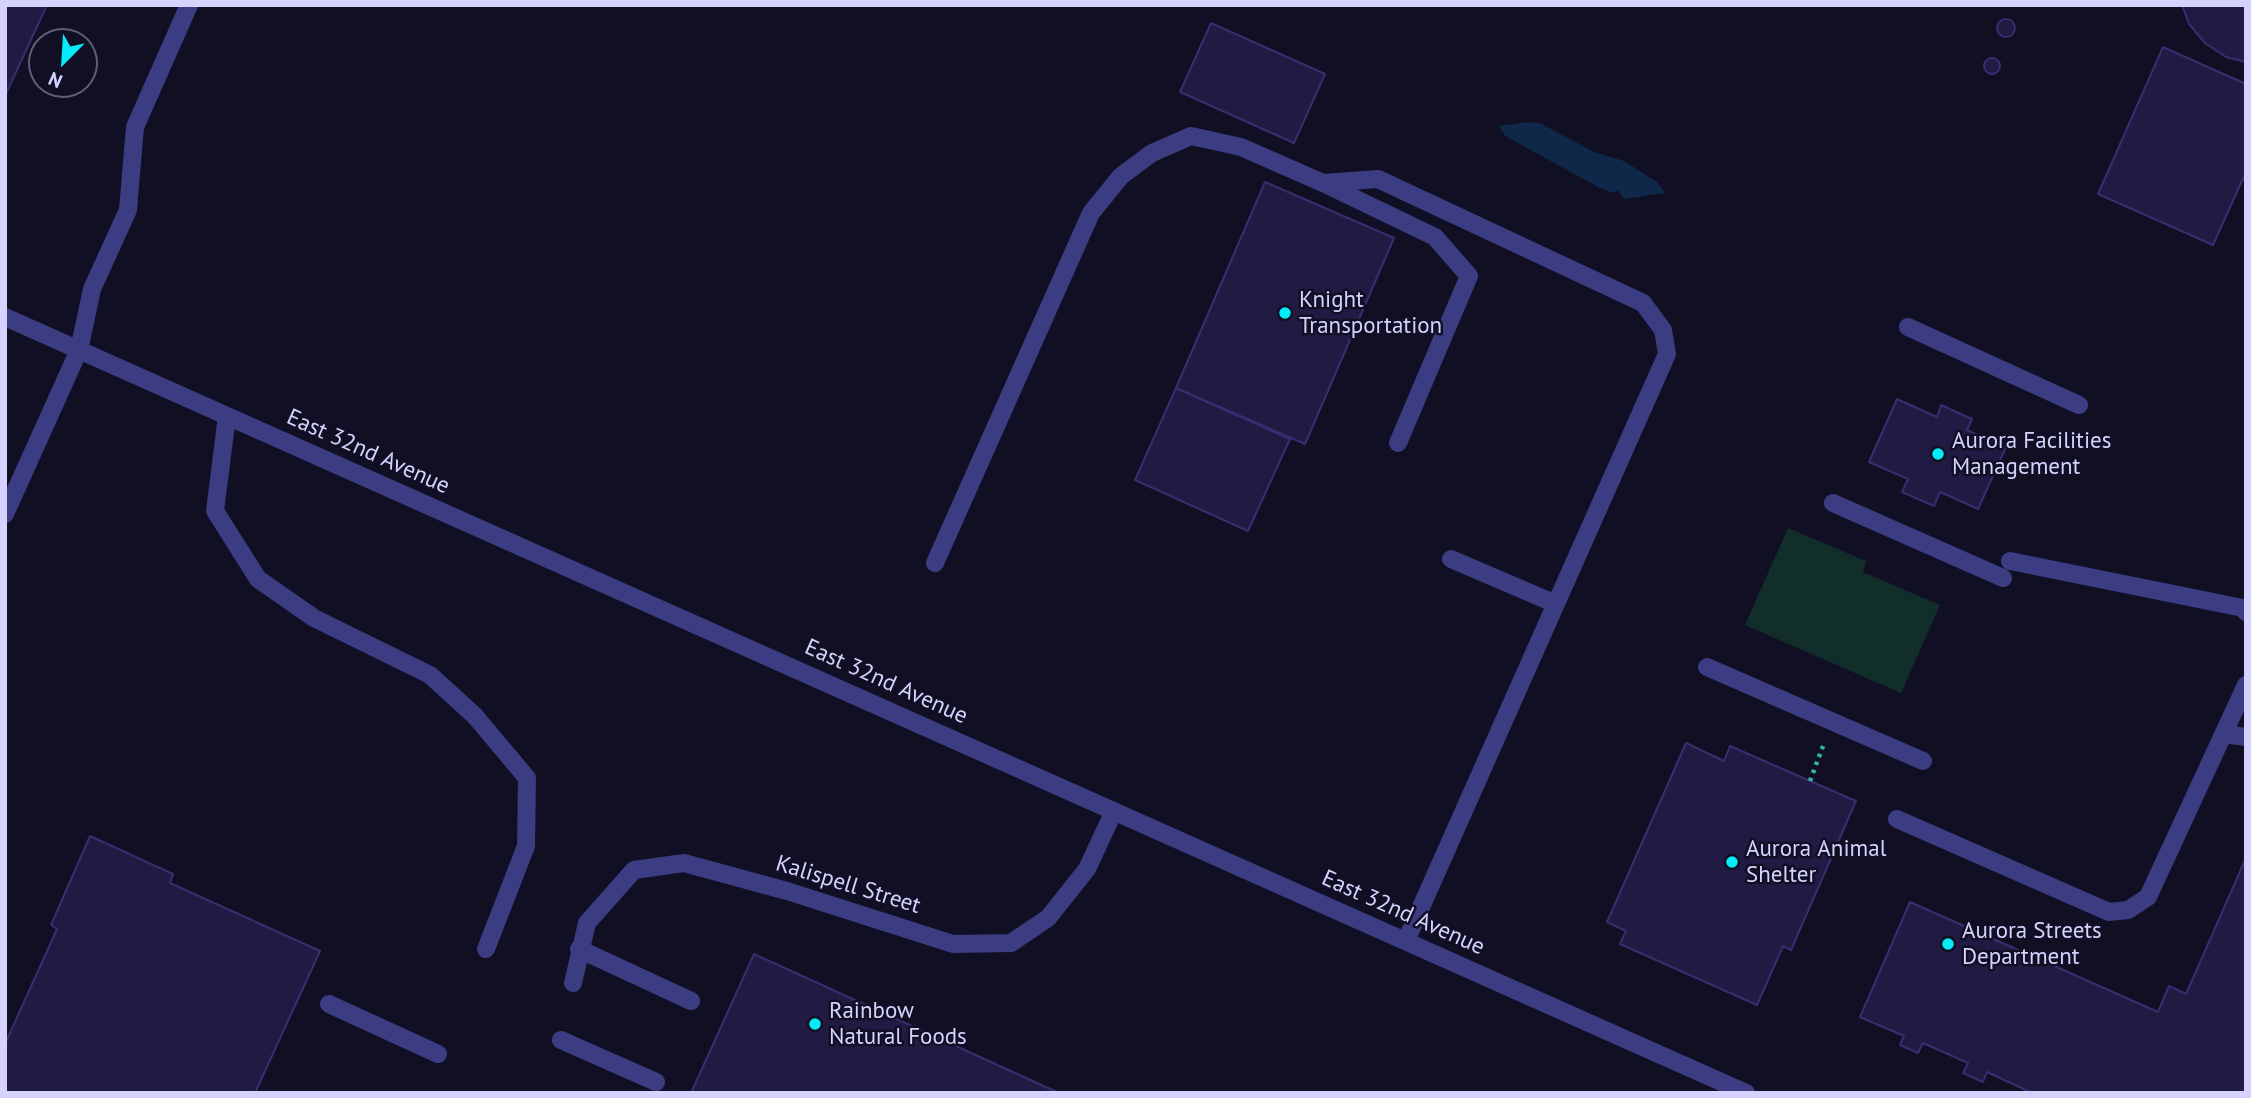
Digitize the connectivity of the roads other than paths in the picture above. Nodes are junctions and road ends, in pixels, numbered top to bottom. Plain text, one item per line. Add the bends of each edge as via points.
1 (189, 5) edge
2 (1323, 183) junction
3 (5, 317) edge
4 (1908, 327) dead end
5 (79, 350) junction
6 (2078, 405) dead end
7 (227, 416) junction
8 (1398, 443) dead end
9 (1833, 503) dead end
10 (5, 514) edge
11 (1451, 559) dead end
12 (2010, 561) dead end
13 (934, 563) dead end
14 (2003, 578) dead end
15 (1556, 604) junction
16 (2246, 612) edge
17 (1707, 667) dead end
18 (2246, 685) edge
19 (2224, 734) junction
20 (2246, 737) edge
21 (1923, 761) dead end
22 (1114, 811) junction
23 (1897, 819) dead end
24 (1406, 941) junction
25 (486, 949) dead end
26 (579, 949) junction
27 (573, 983) dead end
28 (691, 1001) dead end
29 (329, 1004) dead end
30 (561, 1040) dead end
31 (438, 1054) dead end
32 (656, 1082) dead end
33 (1746, 1093) edge

1 - 5 street via 135,127 128,210 92,289
2 - 8 street via 1435,237 1469,276
2 - 13 street via 1241,147 1191,136 1152,153 1121,176 1091,213
2 - 15 street via 1378,179 1643,303 1663,330 1667,354
3 - 5 street, East 32nd Avenue
4 - 6 street
5 - 7 street, East 32nd Avenue
5 - 10 street
7 - 22 street, East 32nd Avenue
7 - 25 street via 215,511 258,579 314,618 430,675 475,716 527,778 526,846
9 - 14 street
11 - 15 street
12 - 16 street
15 - 24 street
17 - 21 street
18 - 19 street
19 - 20 street
19 - 23 street via 2148,897 2128,910 2109,912
22 - 24 street, East 32nd Avenue
22 - 26 street, Kalispell Street via 1087,869 1048,918 1012,943 953,943 684,863 634,870 587,923
24 - 33 street, East 32nd Avenue
26 - 27 street, Kalispell Street
26 - 28 street
29 - 31 street
30 - 32 street

